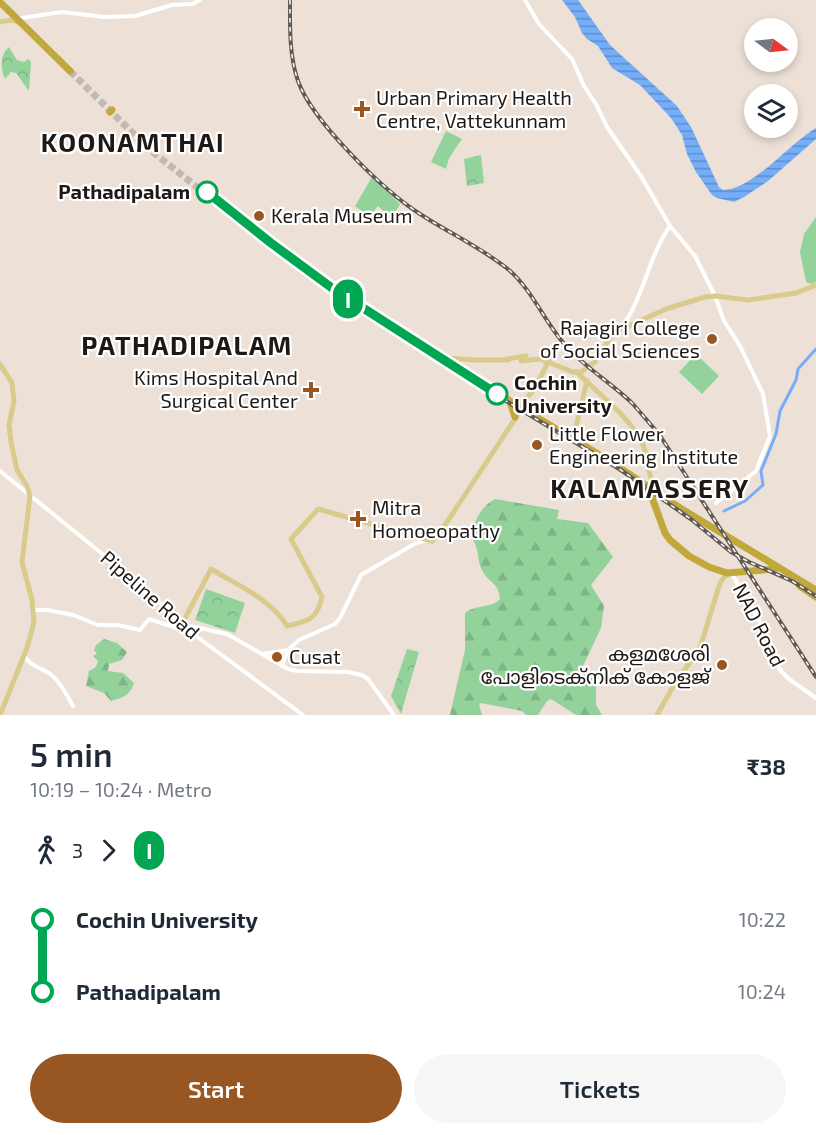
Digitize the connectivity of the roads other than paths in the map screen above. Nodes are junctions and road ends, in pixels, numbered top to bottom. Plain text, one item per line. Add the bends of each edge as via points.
1 (201, 0) edge
2 (525, 0) edge
3 (1, 1) edge
4 (178, 2) edge
5 (9, 11) junction
6 (21, 18) junction
7 (3, 21) edge
8 (24, 26) junction
9 (670, 226) junction
10 (816, 285) edge
11 (715, 296) junction
12 (618, 331) junction
13 (521, 359) junction
14 (549, 361) junction
15 (451, 362) joint
16 (0, 364) edge
17 (584, 379) junction
18 (512, 404) junction
19 (521, 408) junction
20 (530, 416) junction
21 (573, 439) junction
22 (604, 459) junction
23 (0, 471) edge
24 (650, 478) junction
25 (644, 485) junction
26 (658, 493) junction
27 (30, 496) junction
28 (716, 503) dead end
29 (655, 505) junction
30 (702, 522) junction
31 (434, 539) junction
32 (770, 566) junction
33 (715, 570) junction
34 (735, 573) junction
35 (816, 590) edge
36 (816, 597) edge
37 (34, 610) junction
38 (184, 626) junction
39 (288, 650) junction
40 (262, 654) junction
41 (24, 656) junction
42 (282, 665) junction
43 (816, 698) edge
44 (73, 705) dead end
45 (0, 715) edge
46 (303, 715) edge
47 (394, 715) edge
48 (655, 715) edge

1 - 4 street via 192,4
2 - 9 street via 539,24 572,60 607,127
3 - 5 highway
3 - 6 highway
4 - 6 street via 135,16 104,18 62,12
5 - 7 main road
5 - 8 highway
6 - 8 highway via 71,70
7 - 8 main road
9 - 11 street via 695,256
9 - 12 street via 648,267 635,308
10 - 11 main road via 748,300
11 - 12 main road via 666,309
11 - 28 street via 723,320 752,367 765,399 771,437 756,471
12 - 13 main road via 596,361 581,372 542,360
13 - 14 main road
13 - 15 main road
14 - 17 main road
14 - 19 main road
15 - 18 highway
16 - 27 main road via 12,383 10,442 18,473
17 - 21 main road
17 - 24 main road via 639,437
18 - 19 highway
18 - 19 main road via 520,403
19 - 20 highway
19 - 20 main road via 526,403
19 - 31 main road
20 - 21 highway
20 - 22 highway
21 - 22 highway
22 - 25 highway
23 - 27 street, Pipeline Road
24 - 25 highway
24 - 26 main road
25 - 26 highway
25 - 29 highway
26 - 30 highway
27 - 37 main road via 22,562
27 - 38 street, Pipeline Road
29 - 30 highway via 659,499 668,502
29 - 33 highway via 670,540
30 - 32 highway
31 - 38 main road via 318,509 291,539 322,597 315,616 287,626 270,606 211,569
31 - 39 street via 416,543 361,575 335,624 305,636
32 - 34 highway via 760,572
32 - 35 highway
32 - 36 highway
33 - 34 highway
33 - 48 main road via 719,577 700,641
34 - 43 street, NAD Road via 765,631 779,669
34 - 48 main road via 725,576 720,583 700,648
37 - 38 street via 135,630 150,619 180,629
37 - 41 main road
38 - 40 street via 218,631
38 - 46 street, Pipeline Road
39 - 40 street
39 - 42 street
40 - 42 street
41 - 44 street via 57,680
41 - 45 main road
42 - 47 street via 297,671 362,675

